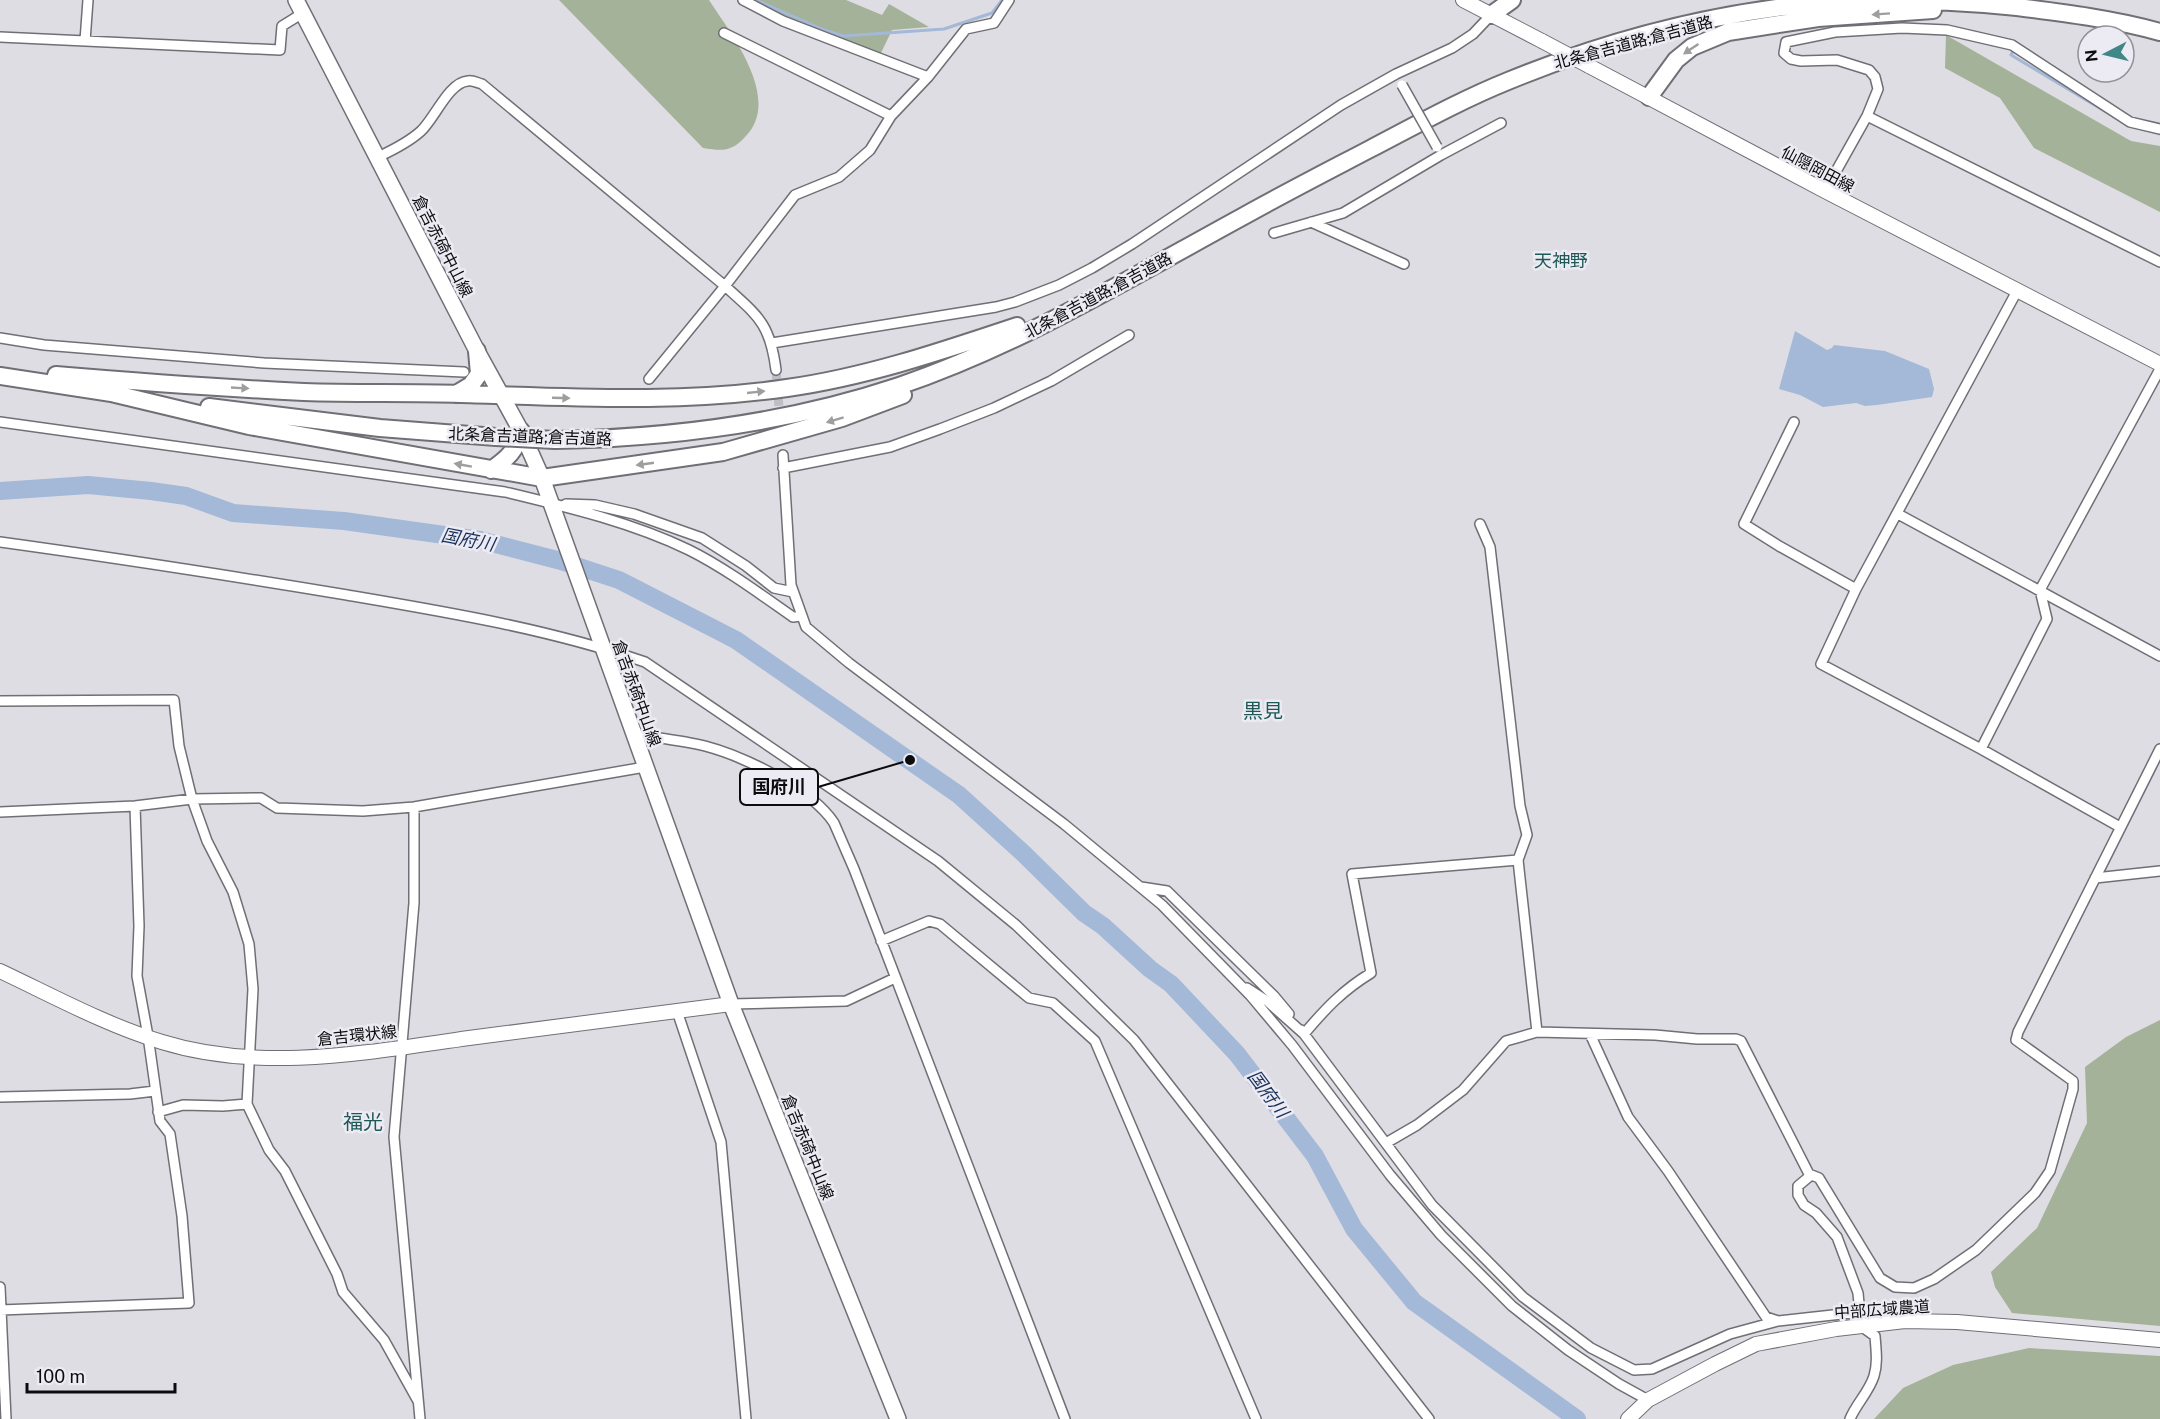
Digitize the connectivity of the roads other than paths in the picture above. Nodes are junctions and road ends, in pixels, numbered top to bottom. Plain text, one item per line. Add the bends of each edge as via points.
1 (88, 0) edge
2 (743, 0) edge
3 (1009, 0) edge
4 (1463, 0) edge
5 (1512, 0) edge
6 (1781, 0) edge
7 (2034, 0) edge
8 (299, 6) edge
9 (2002, 6) junction
10 (1491, 15) junction
11 (2160, 24) edge
12 (2160, 32) edge
13 (724, 33) dead end
14 (0, 37) edge
15 (85, 41) junction
16 (1396, 74) junction
17 (928, 77) junction
18 (1649, 97) junction
19 (891, 116) junction
20 (1867, 116) junction
21 (1501, 123) dead end
22 (2160, 129) edge
23 (1439, 151) junction
24 (378, 157) junction
25 (1825, 191) junction
26 (1311, 222) junction
27 (1274, 232) dead end
28 (2160, 262) edge
29 (1404, 264) dead end
30 (725, 286) junction
31 (2017, 291) junction
32 (1019, 331) junction
33 (1129, 335) dead end
34 (0, 338) edge
35 (772, 343) junction
36 (477, 351) junction
37 (2160, 364) edge
38 (0, 365) edge
39 (776, 369) tunnel mouth
40 (2160, 369) edge
41 (464, 372) dead end
42 (56, 375) junction
43 (0, 376) edge
44 (650, 379) dead end
45 (107, 393) junction
46 (456, 394) junction
47 (503, 395) junction
48 (0, 422) edge
49 (1794, 422) dead end
50 (495, 431) junction
51 (521, 431) junction
52 (783, 455) dead end
53 (783, 468) junction
54 (491, 470) junction
55 (542, 478) junction
56 (553, 509) junction
57 (1898, 514) junction
58 (1480, 524) dead end
59 (0, 542) edge
60 (1856, 589) junction
61 (2040, 590) junction
62 (793, 592) junction
63 (801, 616) junction
64 (599, 642) junction
65 (2160, 656) edge
66 (1, 703) edge
67 (632, 734) junction
68 (1981, 749) junction
69 (2160, 749) edge
70 (645, 767) junction
71 (192, 799) junction
72 (135, 806) junction
73 (414, 807) junction
74 (0, 812) edge
75 (2120, 827) junction
76 (1518, 860) junction
77 (2160, 871) edge
78 (2096, 878) junction
79 (1141, 887) junction
80 (881, 941) junction
81 (0, 971) edge
82 (895, 978) junction
83 (1242, 986) junction
84 (731, 1004) junction
85 (677, 1011) junction
86 (1537, 1032) junction
87 (1304, 1034) junction
88 (1590, 1034) junction
89 (148, 1036) junction
90 (402, 1047) junction
91 (249, 1057) junction
92 (155, 1091) junction
93 (0, 1097) edge
94 (248, 1104) junction
95 (158, 1112) junction
96 (1386, 1143) junction
97 (1809, 1174) junction
98 (0, 1287) edge
99 (1, 1310) edge
100 (1861, 1319) junction
101 (1778, 1321) junction
102 (2160, 1340) edge
103 (1648, 1400) junction
104 (418, 1401) junction
105 (6, 1419) edge
106 (420, 1419) edge
107 (746, 1419) edge
108 (898, 1419) edge
109 (1065, 1419) edge
110 (1256, 1419) edge
111 (1429, 1419) edge
112 (1628, 1419) edge
113 (1850, 1419) edge

1 - 15 street
2 - 17 street via 783,21
3 - 17 street via 994,23 966,29
4 - 10 main road, 仙隠岡田線
5 - 10 highway
6 - 32 highway, 北条倉吉道路;倉吉道路 via 1637,27 1500,75 1408,119
7 - 11 highway
8 - 15 street via 282,26 280,50
8 - 24 main road, 倉吉赤碕中山線
9 - 12 highway, 北条倉吉道路;倉吉道路 via 2087,16
9 -> 18 highway via 1818,18 1728,32 1707,39 1676,60
9 - 32 highway, 北条倉吉道路;倉吉道路 via 1871,0 1768,10 1707,20 1594,49 1458,103
10 - 16 street via 1452,48
10 - 18 main road, 仙隠岡田線, bridge
13 - 19 street
14 - 15 street
16 - 23 street, bridge
16 - 35 street via 1341,105 1132,244 1059,285 996,307
17 - 19 street
18 - 25 main road, 仙隠岡田線
19 - 30 street via 870,150 839,177 795,195
20 - 22 street via 1878,89 1869,70 1837,60 1791,59 1784,53 1786,42 1902,25 1947,30 2012,45 2130,122
20 - 25 street
20 - 28 street
21 - 23 street
23 - 26 street via 1343,213
24 - 30 street via 422,130 460,83 469,80 482,84
24 - 36 main road, 倉吉赤碕中山線
25 - 31 main road, 仙隠岡田線
26 - 27 street
26 - 29 street
30 - 35 street via 759,317
30 - 44 street
31 - 37 main road, 仙隠岡田線
31 - 57 street
47 -> 32 highway via 658,399 787,388 878,370
32 - 50 highway, 北条倉吉道路;倉吉道路, bridge via 899,386 794,414 619,439
32 -> 55 highway via 962,372 842,418 723,452
33 - 53 street via 1051,381 940,429 890,447
34 - 41 street via 264,363
35 - 39 street
36 - 46 highway via 479,374 471,385
36 - 47 main road, 倉吉赤碕中山線
38 - 42 highway, 北条倉吉道路;倉吉道路
40 - 61 street
42 -> 46 highway via 296,391
42 - 50 highway, 北条倉吉道路;倉吉道路 via 234,402
43 - 45 highway, 北条倉吉道路;倉吉道路
45 - 50 highway, 北条倉吉道路;倉吉道路 via 380,428
54 -> 45 highway via 249,426
46 - 47 highway
47 - 51 main road, 倉吉赤碕中山線
48 - 56 street via 505,492
49 - 60 street via 1744,524
51 - 54 highway via 518,445
51 - 55 main road, 倉吉赤碕中山線
52 - 53 street
53 - 62 street
54 - 55 highway
55 - 56 main road, 倉吉赤碕中山線
56 - 62 street via 595,505 634,514 702,538 774,588
56 - 63 street via 634,527 689,550 793,617
56 - 64 main road, 倉吉赤碕中山線
57 - 60 street
57 - 61 street
58 - 76 street via 1490,547 1520,806 1527,835
59 - 64 street via 268,580
60 - 68 street via 1821,664
61 - 65 street
61 - 68 street via 2047,619
62 - 63 street
63 - 79 street via 806,627 849,663 1064,824
64 - 67 main road, 倉吉赤碕中山線
64 - 111 street via 645,662 938,861 1016,925 1134,1040
66 - 71 street via 174,700 179,746
67 - 70 main road, 倉吉赤碕中山線
67 - 80 street via 705,746 744,759 792,786 830,816
68 - 75 street
69 - 75 street
70 - 73 street
70 - 84 main road, 倉吉赤碕中山線
71 - 72 street
71 - 73 street via 261,798 277,808 363,811
71 - 91 street via 207,841 233,892 249,944 253,989
72 - 74 street
72 - 89 street via 137,976
73 - 90 street via 414,903
75 - 78 street
76 - 86 street
76 - 87 street via 1352,874 1371,973 1350,985
77 - 78 street
78 - 97 street via 2016,1040 2073,1081 2050,1171 2035,1193 1976,1250 1934,1279 1914,1288 1895,1287 1880,1278 1819,1178
79 - 83 street
79 - 87 street via 1167,891 1274,996
80 - 82 street
80 - 110 street via 929,921 940,924 1029,998 1053,1004 1095,1041
81 - 89 main road, 倉吉環状線
82 - 84 street via 846,1001
82 - 109 street
83 - 87 street via 1267,1001
83 - 103 street via 1441,1235 1512,1306 1568,1350
84 - 85 main road, 倉吉環状線
84 - 108 main road, 倉吉赤碕中山線
85 - 90 main road, 倉吉環状線
85 - 107 street via 720,1142
86 - 88 street
86 - 96 street via 1506,1041 1463,1090
87 - 96 street
88 - 97 street via 1741,1041
88 - 101 street via 1628,1117 1766,1317
89 - 91 main road, 倉吉環状線 via 206,1052
89 - 92 street
90 - 91 main road, 倉吉環状線 via 278,1059
90 - 104 street via 394,1137
91 - 94 street
92 - 93 street
92 - 95 street
94 - 95 street via 183,1105
94 - 104 street via 343,1292 384,1340
95 - 99 street via 170,1134 189,1303
96 - 101 street via 1432,1205 1523,1298 1591,1348 1635,1370 1652,1369 1730,1334
97 - 100 street via 1798,1186 1798,1195 1837,1237 1858,1293
98 - 99 street
99 - 105 street
100 - 101 street
100 - 102 main road, 中部広域農道 via 1956,1322
100 - 103 main road, 中部広域農道 via 1756,1344
100 - 113 street via 1875,1336 1877,1364 1874,1378
103 - 112 main road, 中部広域農道
104 - 106 street

